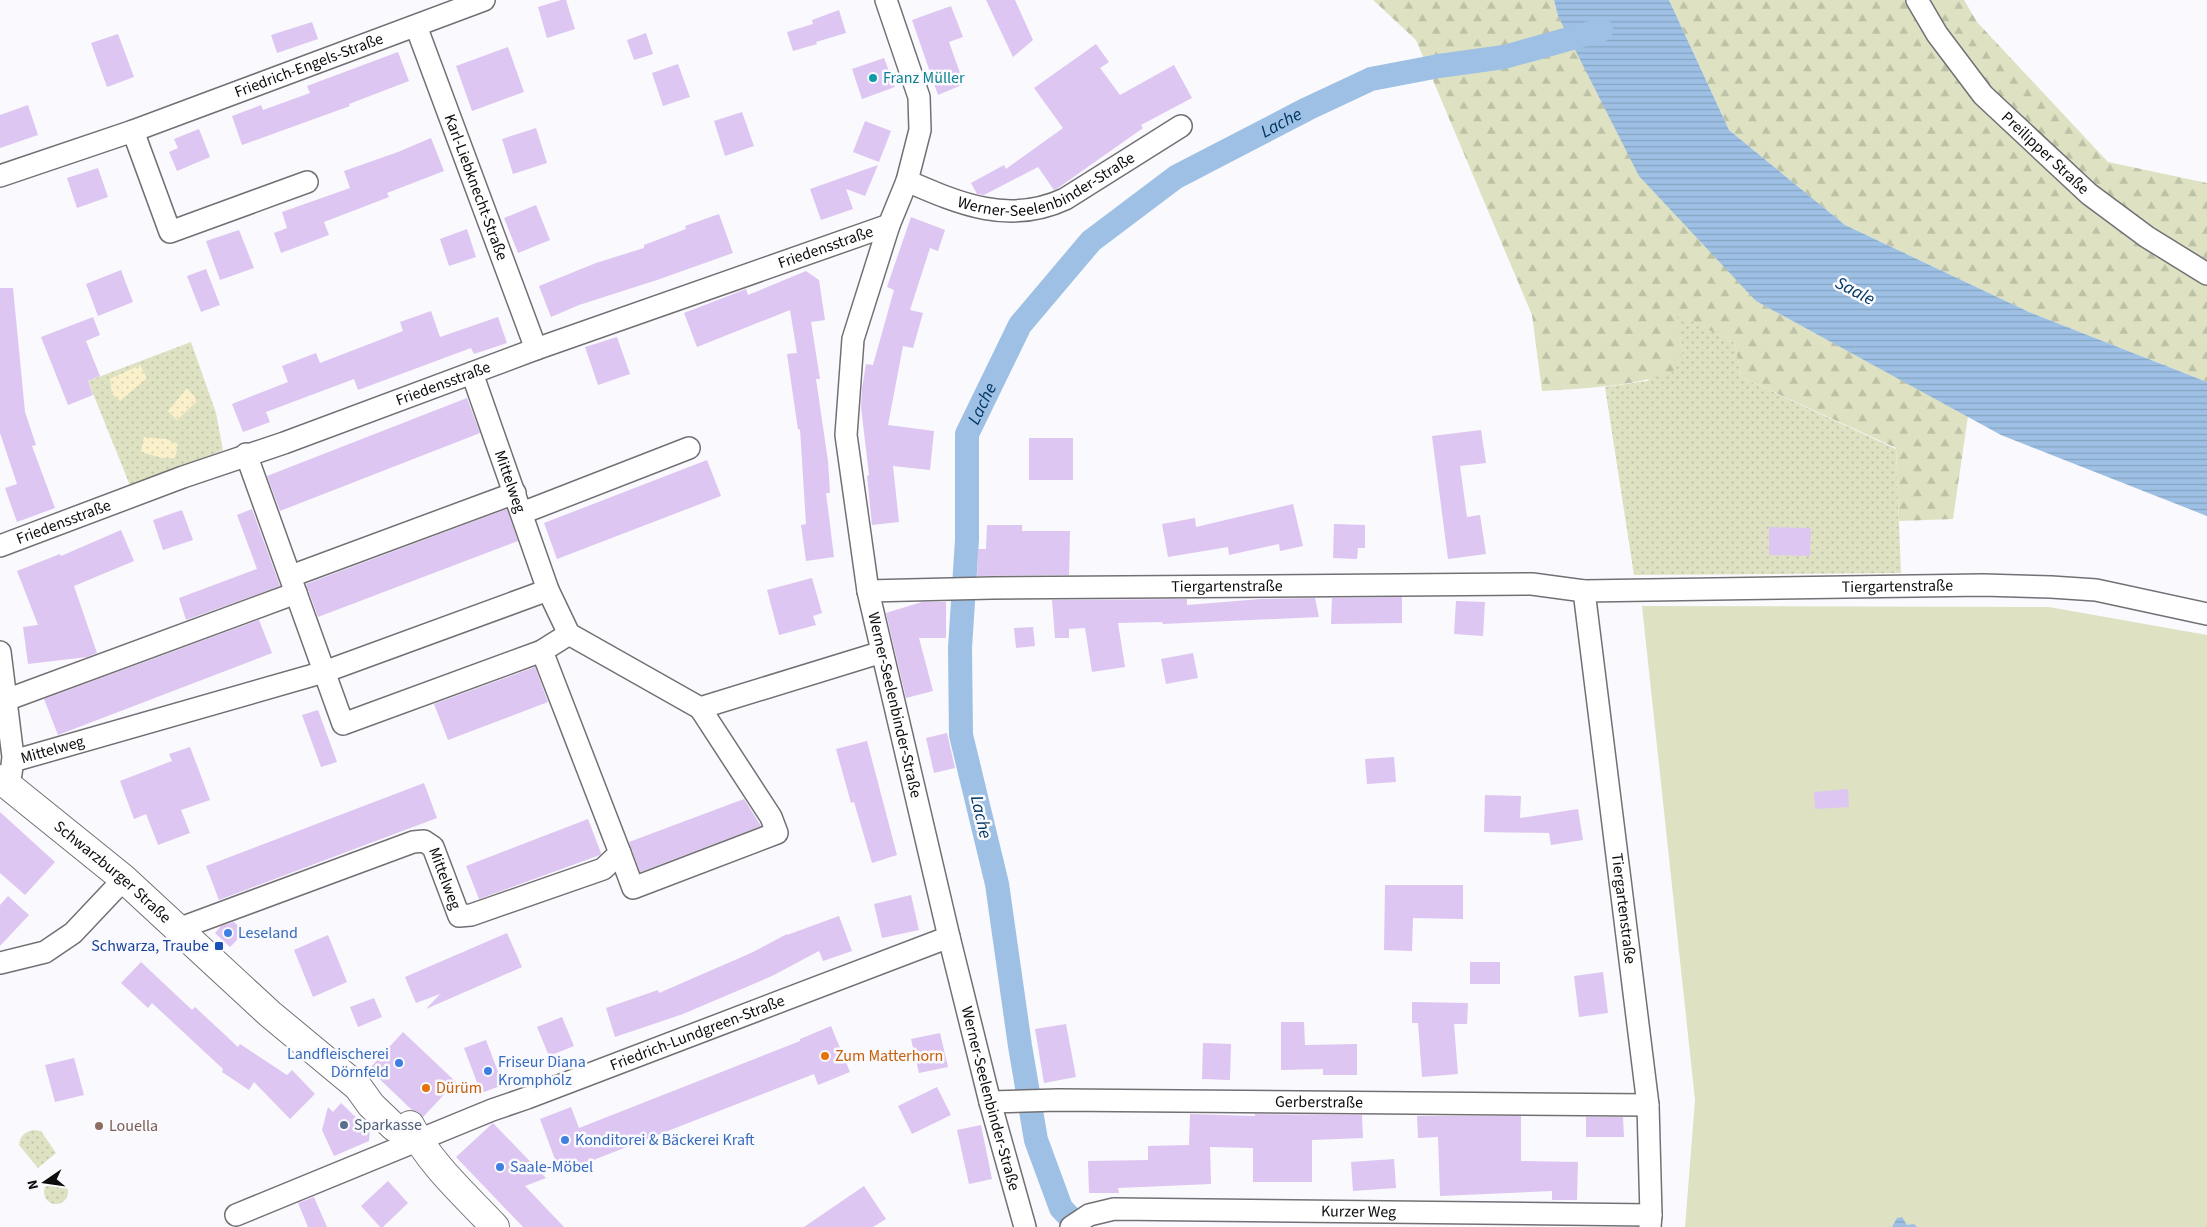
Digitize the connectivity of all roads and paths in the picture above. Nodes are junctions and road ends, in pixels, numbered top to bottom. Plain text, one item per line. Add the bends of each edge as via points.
1 (484, 0) edge
2 (886, 0) edge
3 (1917, 0) edge
4 (416, 26) junction
5 (1180, 126) dead end
6 (133, 131) junction
7 (0, 176) edge
8 (907, 181) junction
9 (307, 182) dead end
10 (889, 225) junction
11 (2207, 274) edge
12 (536, 349) junction
13 (472, 372) junction
14 (689, 448) dead end
15 (246, 454) junction
16 (515, 493) junction
17 (522, 513) junction
18 (0, 546) edge
19 (293, 584) junction
20 (548, 590) junction
21 (868, 591) junction
22 (1584, 591) junction
23 (2207, 614) edge
24 (569, 634) junction
25 (542, 651) junction
26 (0, 652) edge
27 (882, 652) junction
28 (324, 672) junction
29 (6, 700) junction
30 (700, 708) junction
31 (7, 774) edge
32 (620, 853) junction
33 (124, 880) junction
34 (178, 929) junction
35 (949, 937) junction
36 (0, 963) edge
37 (1000, 1101) junction
38 (1648, 1105) junction
39 (418, 1140) junction
40 (236, 1215) dead end
41 (1651, 1221) edge
42 (495, 1227) edge
43 (1025, 1227) edge
44 (1071, 1227) edge

1 - 4 street, Friedrich-Engels-Straße
2 - 8 street, Werner-Seelenbinder-Straße via 919,97 920,130
3 - 11 street, Preilipper Straße via 1937,34 1990,102 2089,194 2147,237
4 - 6 street, Friedrich-Engels-Straße
4 - 12 street, Karl-Liebknecht-Straße
5 - 8 street, Werner-Seelenbinder-Straße via 1065,199 1029,211 977,207 948,199
6 - 7 street, Friedrich-Engels-Straße
6 - 9 street via 170,232
8 - 10 street, Werner-Seelenbinder-Straße
10 - 12 street, Friedensstraße
10 - 21 street, Werner-Seelenbinder-Straße via 853,339 846,435
12 - 13 street, Friedensstraße
13 - 15 street, Friedensstraße via 284,443
13 - 16 street, Mittelweg
14 - 17 street
15 - 18 street, Friedensstraße
15 - 19 street
16 - 17 street, Mittelweg
16 - 19 street
17 - 20 street, Mittelweg
19 - 28 street
19 - 29 street
20 - 24 street, Mittelweg
20 - 28 street, Mittelweg
21 - 22 street, Tiergartenstraße via 1532,584
21 - 27 street, Werner-Seelenbinder-Straße
22 - 23 street, Tiergartenstraße via 1983,585 2051,587 2096,590
22 - 38 street, Tiergartenstraße
24 - 25 street
24 - 30 street
25 - 28 street via 343,724
25 - 32 street
26 - 29 street
27 - 30 street
27 - 35 street, Werner-Seelenbinder-Straße
28 - 31 street, Mittelweg
29 - 31 street
30 - 32 street via 771,817 777,833 633,888
31 - 33 street, Schwarzburger Straße
32 - 34 street, Mittelweg via 603,869 471,915 459,916 432,847 424,841 413,842
33 - 34 street, Schwarzburger Straße
33 - 36 street via 73,934 45,952
34 - 39 street, Schwarzburger Straße via 270,1014 358,1087 394,1128
35 - 37 street, Werner-Seelenbinder-Straße
35 - 39 street, Friedrich-Lundgreen-Straße
37 - 38 street, Gerberstraße
37 - 43 street, Werner-Seelenbinder-Straße
38 - 41 street, Tiergartenstraße
39 - 40 street, Friedrich-Lundgreen-Straße
39 - 42 street, Schwarzburger Straße
41 - 44 street, Kurzer Weg via 1114,1209 1089,1215

